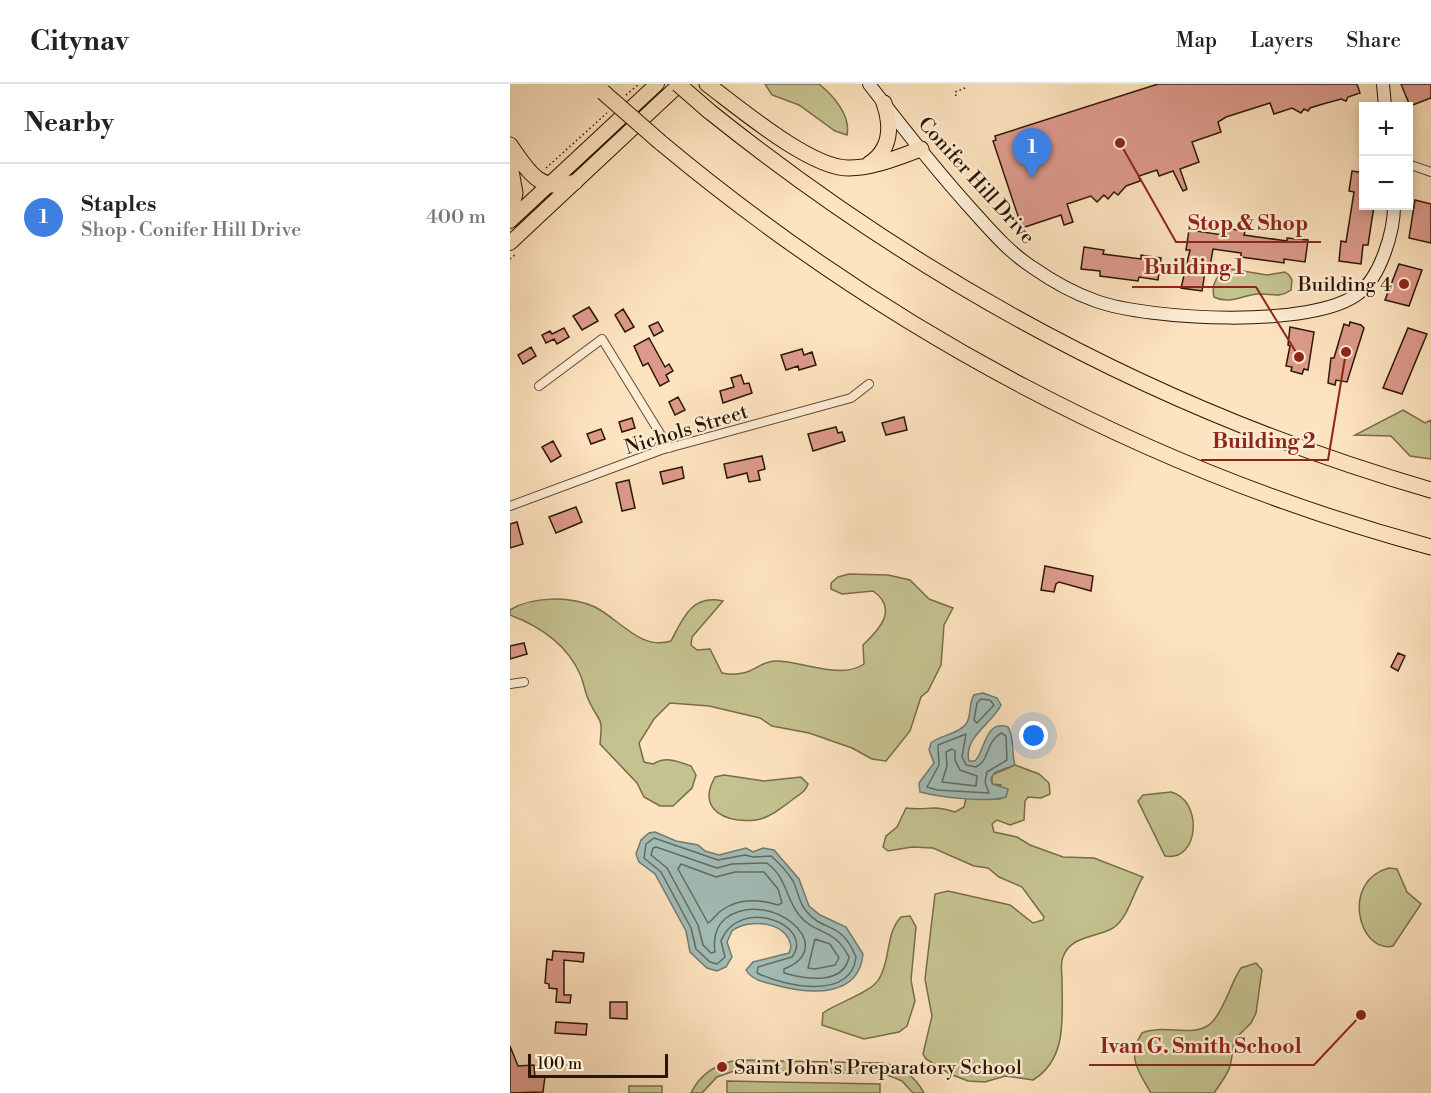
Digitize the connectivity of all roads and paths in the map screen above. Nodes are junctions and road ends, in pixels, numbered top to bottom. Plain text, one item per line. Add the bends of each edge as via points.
1 (639, 84) edge
2 (657, 84) edge
3 (679, 84) edge
4 (707, 84) edge
5 (868, 84) edge
6 (1383, 84) edge
7 (599, 88) edge
8 (965, 88) dead end
9 (957, 96) dead end
10 (622, 100) dead end
11 (1385, 102) edge
12 (884, 103) junction
13 (613, 107) dead end
14 (510, 145) edge
15 (921, 149) junction
16 (510, 165) edge
17 (864, 166) junction
18 (1413, 166) edge
19 (1431, 172) edge
20 (542, 182) junction
21 (575, 182) junction
22 (1393, 210) edge
23 (510, 215) edge
24 (510, 221) edge
25 (510, 243) edge
26 (869, 384) dead end
27 (539, 386) dead end
28 (669, 448) junction
29 (1431, 490) edge
30 (510, 506) edge
31 (1431, 547) edge
32 (525, 682) dead end
33 (510, 684) edge

1 - 10 path
2 - 20 main road
3 - 21 main road
3 - 29 highway, bridge via 803,184 870,231 1047,336 1140,382 1246,427
4 - 17 highway via 818,162 846,168
5 - 12 street, Conifer Hill Drive
6 - 11 street
7 - 31 highway, bridge via 752,215 840,277 1022,386 1117,433 1239,484 1348,523
8 - 9 path via 955,92
12 - 15 street, Conifer Hill Drive
12 - 17 highway via 890,126 888,139 879,156
13 - 20 path
14 - 20 highway
15 - 17 highway
15 - 22 street, Conifer Hill Drive via 996,237 1029,266 1097,302 1140,310 1255,319 1338,305 1359,293 1380,262
16 - 23 highway via 515,192
18 - 19 street
20 - 21 highway via 559,187
20 - 24 main road
21 - 25 main road
26 - 28 street, Nichols Street via 851,398
27 - 28 street via 602,339
28 - 30 street, Nichols Street
32 - 33 street

